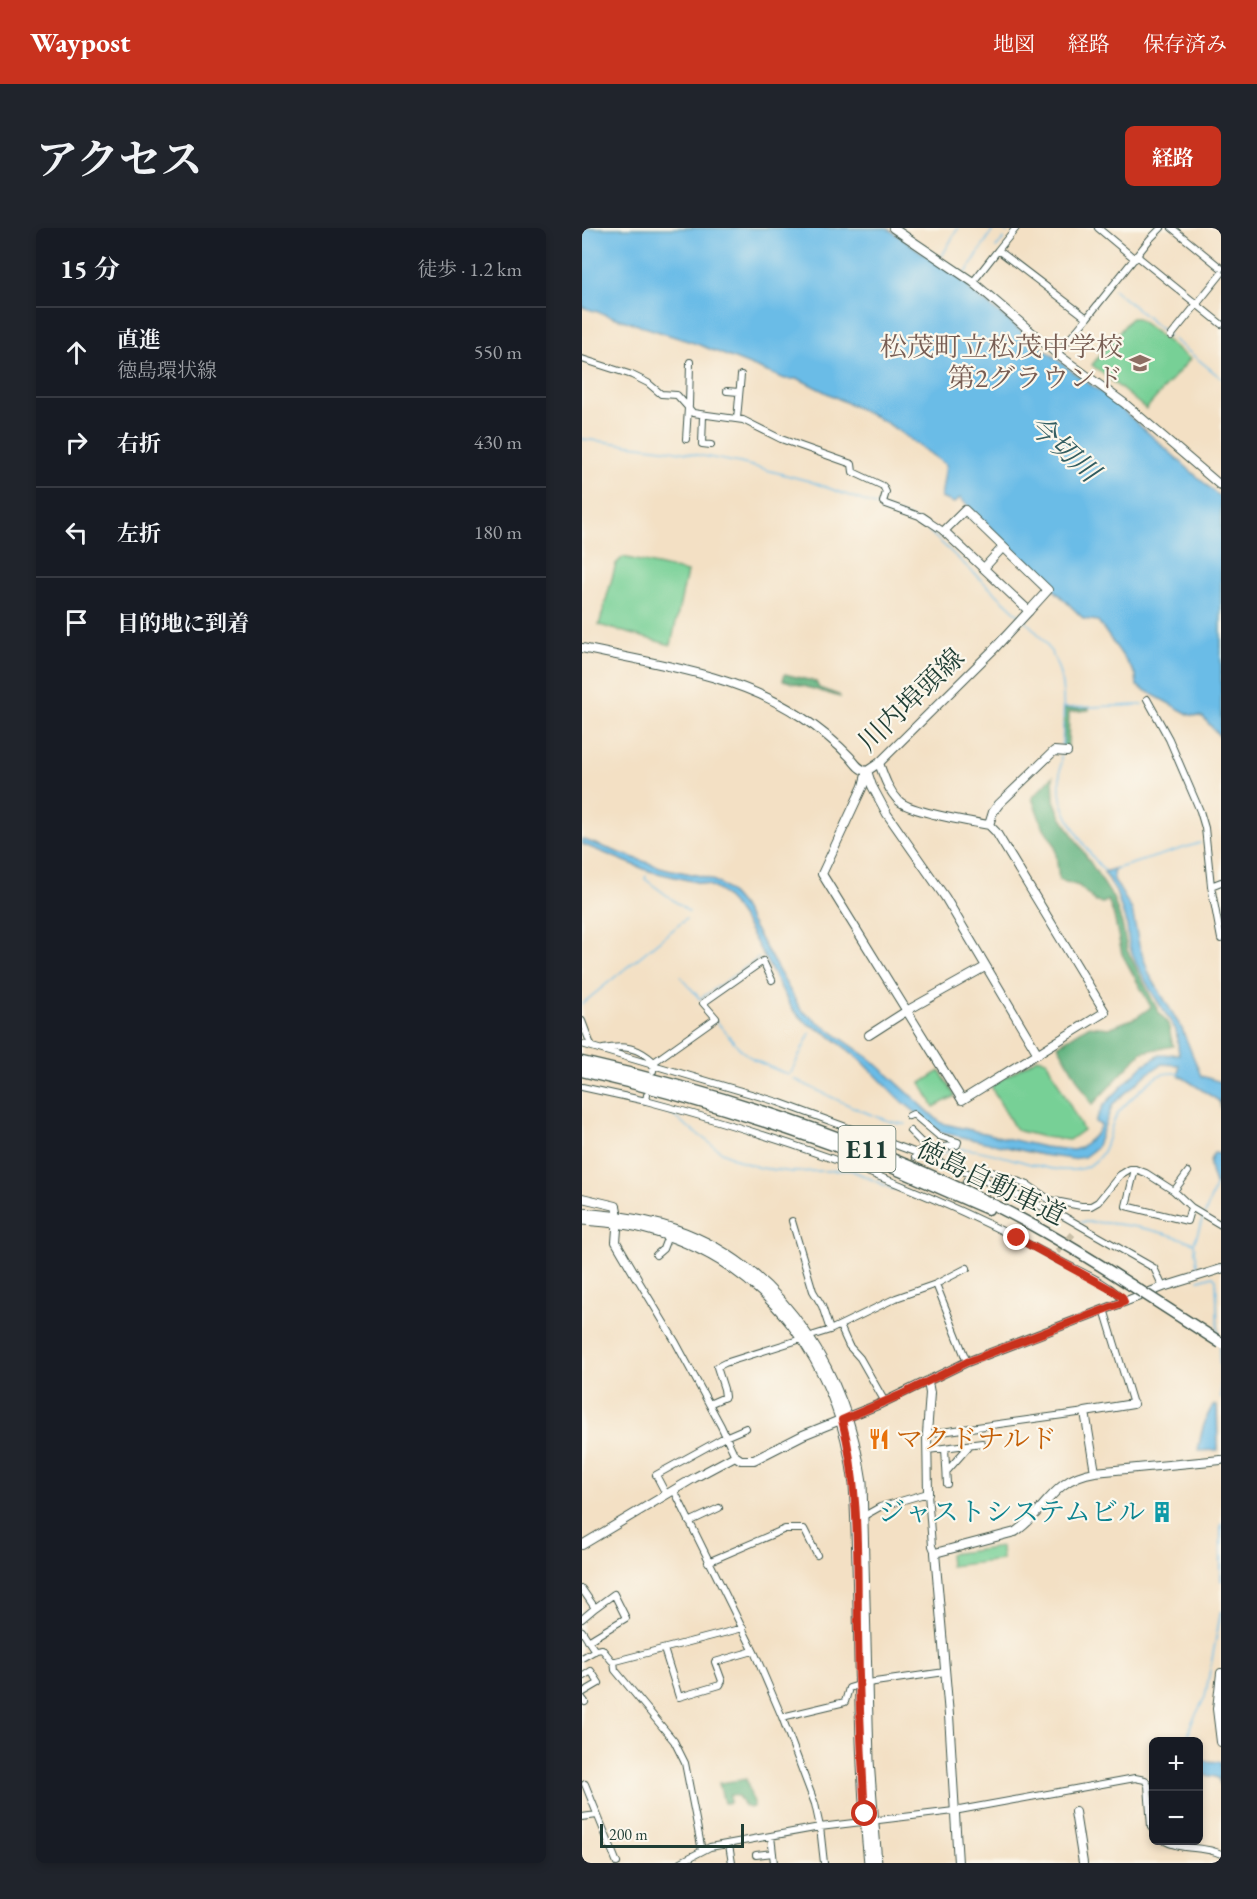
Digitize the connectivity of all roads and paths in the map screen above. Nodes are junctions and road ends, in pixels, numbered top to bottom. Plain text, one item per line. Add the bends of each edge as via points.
1 (894, 228) edge
2 (1005, 228) edge
3 (1098, 228) edge
4 (1161, 228) edge
5 (1172, 228) edge
6 (1014, 231) edge
7 (998, 250) junction
8 (1136, 257) junction
9 (1221, 268) edge
10 (1221, 274) edge
11 (973, 282) junction
12 (1197, 304) junction
13 (1086, 318) junction
14 (1221, 324) edge
15 (1171, 336) dead end
16 (1057, 354) junction
17 (582, 359) edge
18 (690, 362) dead end
19 (741, 375) dead end
20 (727, 391) dead end
21 (740, 392) junction
22 (688, 408) junction
23 (703, 416) junction
24 (737, 419) junction
25 (686, 439) dead end
26 (711, 445) dead end
27 (1221, 486) edge
28 (945, 532) junction
29 (1003, 547) junction
30 (984, 568) junction
31 (1029, 611) junction
32 (582, 648) edge
33 (1147, 699) dead end
34 (1067, 752) dead end
35 (879, 763) junction
36 (867, 771) junction
37 (989, 825) junction
38 (1221, 882) edge
39 (1211, 886) junction
40 (1218, 908) edge
41 (1219, 921) edge
42 (1221, 939) edge
43 (985, 967) junction
44 (772, 980) dead end
45 (908, 1010) junction
46 (582, 1021) edge
47 (869, 1035) dead end
48 (582, 1044) edge
49 (591, 1046) junction
50 (1038, 1054) junction
51 (582, 1062) edge
52 (654, 1066) junction
53 (582, 1071) edge
54 (582, 1087) edge
55 (778, 1102) junction
56 (775, 1110) dead end
57 (909, 1116) dead end
58 (910, 1131) dead end
59 (924, 1147) junction
60 (918, 1155) junction
61 (1135, 1169) junction
62 (1188, 1172) dead end
63 (970, 1174) junction
64 (966, 1181) dead end
65 (1174, 1191) junction
66 (582, 1198) edge
67 (1191, 1207) junction
68 (582, 1213) edge
69 (582, 1220) edge
70 (617, 1220) junction
71 (792, 1221) dead end
72 (1221, 1225) edge
73 (1081, 1226) junction
74 (1074, 1233) tunnel mouth
75 (668, 1236) junction
76 (656, 1256) dead end
77 (967, 1268) dead end
78 (1221, 1269) edge
79 (637, 1278) joint
80 (936, 1284) junction
81 (1131, 1285) junction
82 (1163, 1287) junction
83 (1124, 1302) junction
84 (1104, 1309) junction
85 (840, 1326) junction
86 (830, 1330) junction
87 (806, 1339) junction
88 (1221, 1343) edge
89 (967, 1362) junction
90 (928, 1382) junction
91 (885, 1402) junction
92 (709, 1404) junction
93 (1132, 1404) joint
94 (1085, 1412) junction
95 (845, 1418) junction
96 (747, 1428) dead end
97 (927, 1434) junction
98 (725, 1437) junction
99 (982, 1443) dead end
100 (970, 1444) junction
101 (945, 1448) junction
102 (928, 1450) junction
103 (735, 1456) junction
104 (1221, 1460) edge
105 (946, 1471) junction
106 (1095, 1472) junction
107 (947, 1484) dead end
108 (670, 1492) junction
109 (928, 1493) junction
110 (719, 1508) dead end
111 (864, 1516) junction
112 (689, 1522) junction
113 (582, 1545) edge
114 (935, 1553) junction
115 (817, 1555) dead end
116 (708, 1562) junction
117 (582, 1589) edge
118 (595, 1608) junction
119 (582, 1619) edge
120 (743, 1628) junction
121 (582, 1631) edge
122 (588, 1641) junction
123 (664, 1649) junction
124 (595, 1651) junction
125 (753, 1651) junction
126 (583, 1658) edge
127 (614, 1661) junction
128 (591, 1671) junction
129 (945, 1672) junction
130 (1221, 1673) edge
131 (582, 1677) edge
132 (863, 1684) junction
133 (582, 1693) edge
134 (1219, 1696) edge
135 (782, 1717) junction
136 (1221, 1742) edge
137 (585, 1784) dead end
138 (1149, 1799) edge
139 (954, 1810) junction
140 (1075, 1812) dead end
141 (597, 1815) junction
142 (582, 1817) edge
143 (868, 1820) junction
144 (820, 1827) junction
145 (771, 1836) junction
146 (729, 1845) junction
147 (1170, 1845) edge
148 (702, 1851) junction
149 (773, 1853) junction
150 (1221, 1854) edge
151 (756, 1855) dead end
152 (692, 1860) edge
153 (614, 1862) edge
154 (679, 1863) edge
155 (732, 1863) edge
156 (774, 1863) edge
157 (824, 1863) edge
158 (869, 1863) edge
159 (877, 1863) edge
160 (958, 1863) edge
161 (1083, 1863) edge

1 - 11 main road
2 - 6 street
3 - 8 street
4 - 8 street
5 - 9 street
6 - 7 street
7 - 11 street
7 - 13 street
8 - 12 street
8 - 13 street
10 - 12 street
11 - 16 main road
12 - 14 street
12 - 15 street
13 - 16 street
16 - 27 main road via 1124,404
17 - 22 street via 632,375 661,394 678,396
18 - 22 street
19 - 21 street
20 - 21 street
21 - 24 street
22 - 23 street
22 - 25 street
23 - 24 street
23 - 26 street via 702,444
24 - 28 street via 852,465 853,472 860,477 884,486 885,504 925,519
28 - 29 street via 964,510
28 - 30 street
29 - 30 street
29 - 31 street via 1048,590
30 - 31 street
31 - 35 main road, 川内埠頭線
32 - 36 main road, 川内埠頭線 via 716,678 760,694 807,721
33 - 39 street via 1200,811
34 - 37 street via 1054,752 999,804
35 - 36 main road, 川内埠頭線
35 - 37 street via 886,785 900,803
36 - 43 street via 887,814 945,897
36 - 45 street via 822,874
37 - 50 street via 1105,1012
38 - 39 street
39 - 40 street
40 - 41 street
41 - 42 street
43 - 45 street
43 - 50 street
44 - 52 street via 763,961 703,1003 716,1018
45 - 47 street
45 - 50 street via 962,1100
46 - 49 street
48 - 49 street
49 - 52 street via 626,1046 646,1054
51 - 81 highway, 徳島自動車道 / E11 via 753,1109 885,1155 999,1207
52 - 55 street
53 - 81 highway, 徳島自動車道 / E11 via 751,1117 881,1163 997,1214
54 - 83 street via 646,1098 766,1132 901,1183 1055,1254
55 - 56 street
55 - 60 street
57 - 59 street via 913,1114 939,1136 958,1142 933,1149
58 - 59 street
59 - 60 street
60 - 63 street
61 - 63 street via 1120,1175 1091,1206 1050,1200 1028,1185 984,1169
61 - 65 street
61 - 67 street via 1126,1206 1187,1221
62 - 65 street
63 - 64 street
63 - 73 street
65 - 67 street
66 - 70 street via 615,1204
67 - 72 street
68 - 70 main road
69 - 70 main road
70 - 75 main road
70 - 79 street via 616,1242
70 - 87 main road via 651,1223 683,1233 729,1256 768,1289
71 - 86 street via 813,1291
73 - 74 street
73 - 82 street via 1154,1268
75 - 76 street
75 - 87 main road via 717,1258 745,1276
77 - 80 street
78 - 82 street
79 - 92 street
80 - 85 street via 896,1298
80 - 89 street
81 - 88 highway, 徳島自動車道 / E11, bridge
82 - 83 street
83 - 84 street
84 - 89 street
84 - 93 street
85 - 86 street
85 - 91 street
86 - 87 street
87 - 92 street via 717,1367 724,1397
87 - 95 main road via 828,1369
89 - 90 street
90 - 91 street
90 - 97 street
91 - 95 street
92 - 98 street
93 - 94 street
94 - 97 street
94 - 106 street
95 - 103 street via 754,1460
95 - 111 main road via 859,1461
95 - 132 main road via 854,1484
96 - 98 street
97 - 102 street
98 - 103 street
98 - 108 street via 656,1475
99 - 100 street
100 - 101 street
100 - 105 street
101 - 102 street
101 - 105 street
102 - 109 street
103 - 108 street
104 - 106 street
105 - 107 street
106 - 114 street via 1067,1481 1015,1532
108 - 112 street
108 - 113 street
109 - 111 street via 880,1507
109 - 114 street
110 - 112 street
111 - 132 main road
112 - 116 street
114 - 129 street
115 - 116 street via 804,1530 786,1529
116 - 120 street
117 - 118 street
118 - 119 street
118 - 122 street via 614,1594 626,1618
120 - 123 street
120 - 125 street
121 - 122 street
122 - 124 street
123 - 125 street via 679,1697 720,1685 715,1662
123 - 127 street
124 - 126 street
124 - 127 street via 603,1649
125 - 135 street
126 - 128 street
127 - 148 street via 615,1670 674,1741 686,1763
128 - 131 street
128 - 133 street via 599,1683
129 - 132 street
129 - 139 street
130 - 134 main road
132 - 135 street via 849,1688 845,1702
132 - 143 main road via 869,1761
134 - 136 main road via 1216,1709
135 - 144 street via 816,1804
137 - 141 street
138 - 139 street via 1148,1785 1142,1778
139 - 143 street
139 - 160 street
140 - 161 street
141 - 142 street
141 - 153 street
143 - 144 street
143 - 158 main road
143 - 159 main road
144 - 145 street
144 - 157 street
145 - 146 street
145 - 149 street
146 - 148 street
146 - 155 street
147 - 150 street
148 - 152 street
149 - 151 street
149 - 156 street
152 - 154 street

